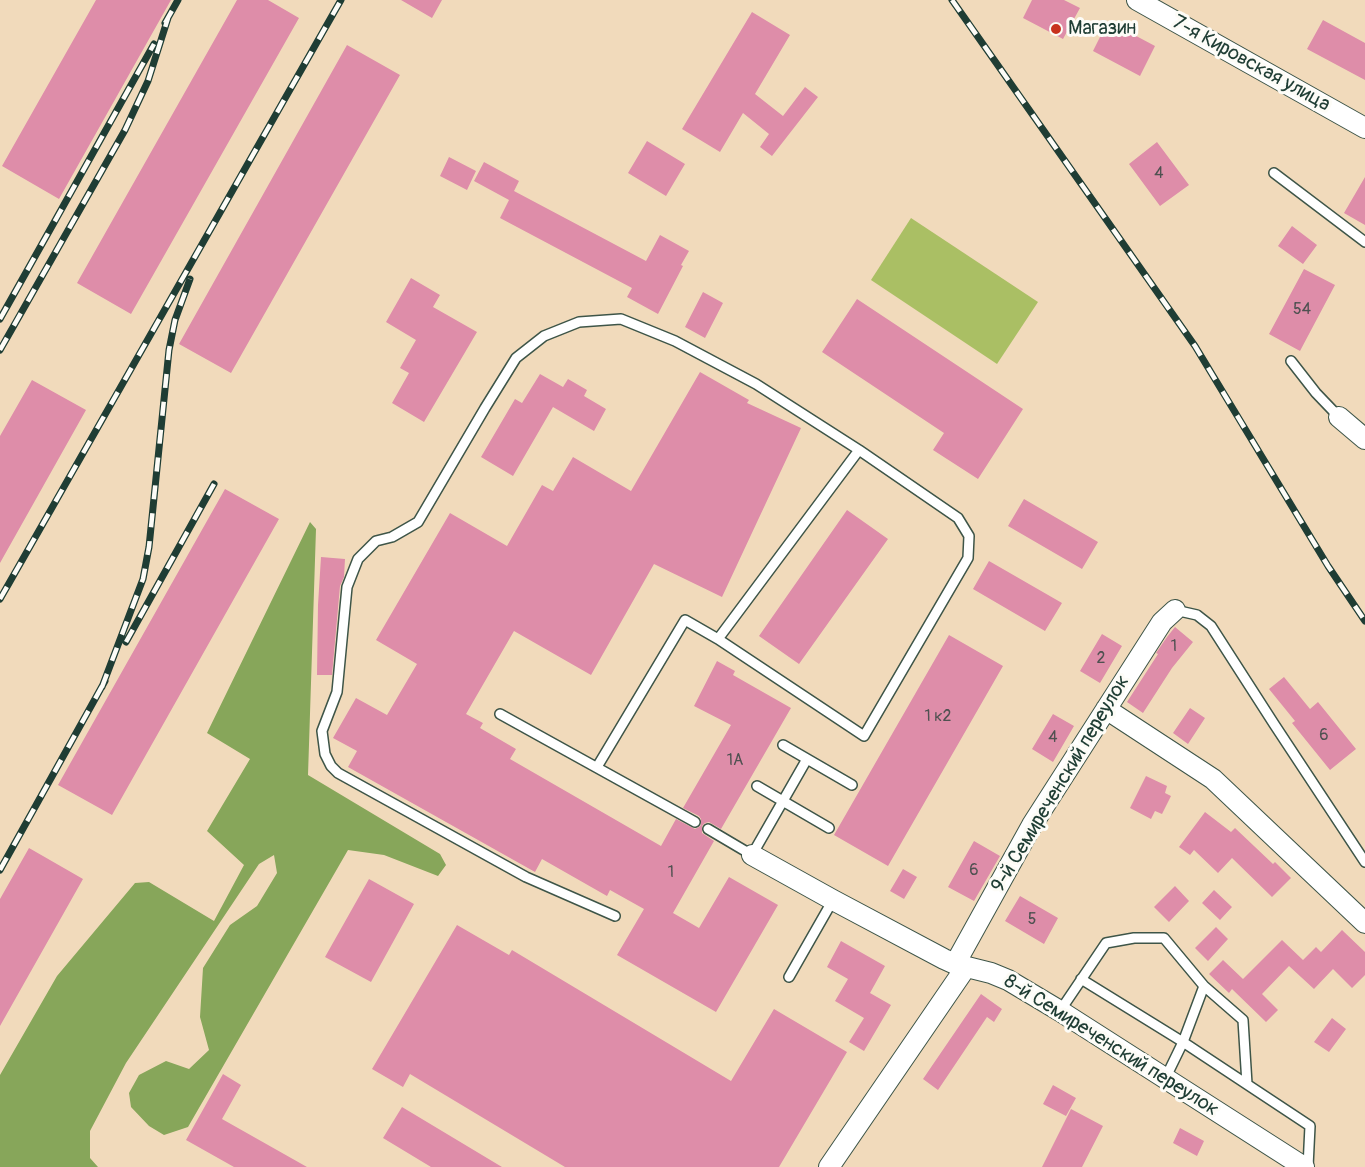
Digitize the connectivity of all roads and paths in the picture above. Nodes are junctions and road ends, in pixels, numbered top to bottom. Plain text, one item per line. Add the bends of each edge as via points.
1 (1137, 0) edge
2 (1361, 123) edge
3 (1274, 173) dead end
4 (1365, 242) edge
5 (1292, 361) dead end
6 (1339, 417) joint
7 (1365, 439) edge
8 (859, 450) junction
9 (1175, 610) joint
10 (718, 639) junction
11 (1106, 709) junction
12 (500, 714) dead end
13 (783, 745) dead end
14 (807, 759) junction
15 (597, 767) junction
16 (852, 785) dead end
17 (757, 786) dead end
18 (783, 801) junction
19 (694, 822) dead end
20 (829, 828) dead end
21 (708, 830) dead end
22 (752, 855) junction
23 (1365, 862) edge
24 (833, 900) junction
25 (615, 916) dead end
26 (1365, 923) edge
27 (960, 966) junction
28 (789, 977) dead end
29 (1081, 979) junction
30 (1204, 986) junction
31 (1060, 1011) junction
32 (1183, 1042) junction
33 (1165, 1079) junction
34 (1247, 1084) junction
35 (829, 1167) edge
36 (1306, 1167) edge

1 - 2 street, 7-я Кировская улица
3 - 4 lane
5 - 6 lane
6 - 7 street
8 - 10 lane
8 - 10 lane via 958,518 969,536 968,558 864,736
8 - 25 lane via 756,384 675,341 621,319 579,322 544,336 516,358 418,522 376,541 358,559 347,587 338,692 322,731 331,766 526,877
9 - 11 street, 9-й Семиреченский переулок via 1161,622
9 - 23 lane via 1197,615 1211,626
10 - 15 lane via 685,620
11 - 26 street via 1214,779
11 - 27 street, 9-й Семиреченский переулок via 1032,825
12 - 15 lane
13 - 14 lane
14 - 16 lane
14 - 18 lane
15 - 19 lane
17 - 18 lane
18 - 20 lane
18 - 22 lane
21 - 22 lane
22 - 24 street, 8-й Семиреченский переулок
24 - 27 street, 8-й Семиреченский переулок
24 - 28 lane
27 - 31 street, 8-й Семиреченский переулок via 1008,980
27 - 35 street, 9-й Семиреченский переулок
29 - 30 lane via 1106,943 1164,938
29 - 31 lane
29 - 32 lane
30 - 32 lane
30 - 34 lane via 1244,1020
31 - 33 street, 8-й Семиреченский переулок
32 - 33 lane
32 - 34 lane
33 - 36 street, 8-й Семиреченский переулок
34 - 36 lane via 1310,1126

